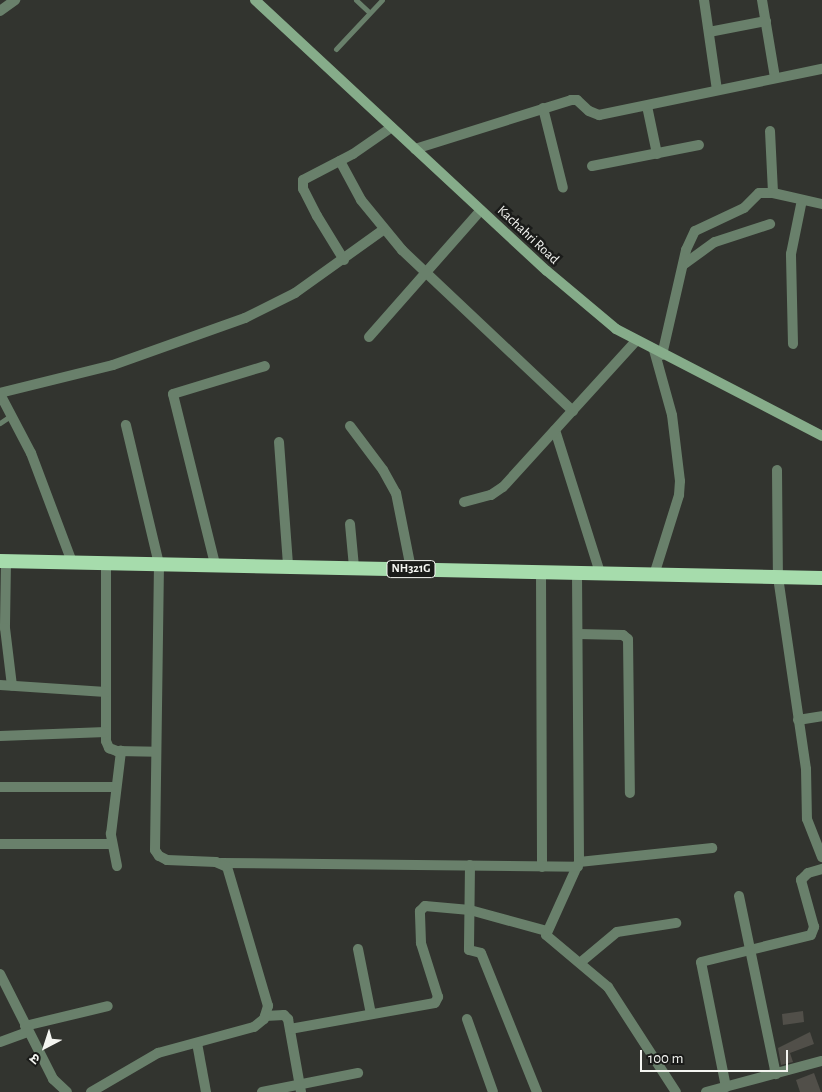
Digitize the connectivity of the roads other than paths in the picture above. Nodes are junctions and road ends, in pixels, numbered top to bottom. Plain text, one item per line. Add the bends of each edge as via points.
1 (15, 0) edge
2 (255, 0) edge
3 (356, 0) edge
4 (382, 0) edge
5 (704, 0) edge
6 (762, 0) edge
7 (0, 11) edge
8 (369, 12) junction
9 (766, 21) junction
10 (709, 32) junction
11 (336, 49) dead end
12 (822, 69) edge
13 (776, 78) junction
14 (717, 90) junction
15 (647, 106) junction
16 (543, 108) junction
17 (392, 127) junction
18 (770, 131) dead end
19 (700, 146) dead end
20 (415, 149) junction
21 (657, 154) junction
22 (340, 161) junction
23 (592, 166) dead end
24 (563, 188) dead end
25 (773, 193) junction
26 (802, 200) junction
27 (822, 204) edge
28 (481, 210) junction
29 (770, 224) dead end
30 (383, 230) junction
31 (344, 260) junction
32 (683, 265) junction
33 (426, 273) junction
34 (369, 337) dead end
35 (636, 341) junction
36 (793, 344) dead end
37 (658, 353) junction
38 (265, 366) dead end
39 (0, 393) edge
40 (573, 410) junction
41 (12, 415) junction
42 (0, 423) edge
43 (126, 425) dead end
44 (350, 426) dead end
45 (555, 430) junction
46 (822, 436) edge
47 (279, 442) dead end
48 (777, 470) dead end
49 (464, 502) dead end
50 (350, 524) dead end
51 (3, 561) edge
52 (72, 562) junction
53 (106, 563) junction
54 (158, 564) junction
55 (215, 564) junction
56 (288, 566) junction
57 (354, 568) junction
58 (411, 569) junction
59 (541, 572) junction
60 (577, 573) junction
61 (600, 574) junction
62 (654, 575) junction
63 (778, 577) junction
64 (822, 578) edge
65 (578, 634) junction
66 (0, 685) edge
67 (12, 686) junction
68 (106, 692) junction
69 (822, 716) edge
70 (798, 720) junction
71 (106, 732) junction
72 (0, 736) edge
73 (121, 751) junction
74 (156, 752) junction
75 (0, 787) edge
76 (114, 787) junction
77 (630, 793) dead end
78 (0, 844) edge
79 (112, 844) junction
80 (712, 848) dead end
81 (822, 858) edge
82 (221, 863) junction
83 (579, 864) junction
84 (470, 865) junction
85 (117, 866) dead end
86 (542, 867) junction
87 (822, 868) edge
88 (739, 896) dead end
89 (470, 910) junction
90 (676, 923) dead end
91 (547, 931) junction
92 (358, 949) dead end
93 (750, 951) junction
94 (581, 962) junction
95 (0, 974) edge
96 (108, 1006) dead end
97 (371, 1014) junction
98 (265, 1016) junction
99 (467, 1019) dead end
100 (26, 1029) junction
101 (290, 1029) junction
102 (0, 1042) edge
103 (197, 1043) junction
104 (822, 1061) edge
105 (358, 1073) dead end
106 (776, 1074) junction
107 (726, 1087) junction
108 (109, 1088) edge
109 (300, 1088) edge
110 (65, 1091) edge
111 (52, 1092) edge
112 (91, 1092) edge
113 (206, 1092) edge
114 (262, 1092) edge
115 (493, 1092) edge
116 (537, 1092) edge
117 (676, 1092) edge
118 (706, 1092) edge

1 - 7 street
2 - 17 main road, Kachahri Road
3 - 8 lane
4 - 8 lane
5 - 10 street
6 - 9 street
8 - 11 lane
9 - 10 street
9 - 13 street
10 - 14 street
12 - 13 street
13 - 14 street
14 - 15 street
15 - 16 street via 593,114 577,100
15 - 21 street
16 - 20 street
16 - 24 street
17 - 20 main road, Kachahri Road
17 - 22 street
18 - 25 street
19 - 21 street
20 - 28 main road, Kachahri Road
21 - 23 street
22 - 30 street via 361,200
22 - 31 street via 307,176 302,184
25 - 26 street
25 - 32 street via 757,194 744,208 695,231 689,240
26 - 27 street
26 - 36 street via 791,254
28 - 33 street
28 - 35 main road, Kachahri Road via 587,306
29 - 32 street via 715,242
30 - 31 street
30 - 33 street
31 - 39 street via 295,293 245,318 113,365
32 - 37 street
33 - 34 street
33 - 40 street
35 - 37 main road, Kachahri Road
35 - 40 street
37 - 46 main road, Kachahri Road
37 - 62 street via 672,415 680,481 679,495
38 - 55 street via 173,394
39 - 41 street
40 - 45 street
41 - 42 lane
41 - 52 street via 35,462
43 - 54 street
44 - 58 street via 383,470 396,494
45 - 49 street via 497,492
45 - 61 street
47 - 56 street
48 - 63 street
50 - 57 street
51 - 52 highway, NH321G
51 - 67 street via 4,628
52 - 53 highway, NH321G
53 - 54 highway, NH321G
53 - 68 street
54 - 55 highway, NH321G
54 - 74 street
55 - 56 highway, NH321G
56 - 57 highway, NH321G
57 - 58 highway, NH321G
58 - 59 highway, NH321G
59 - 60 highway, NH321G
59 - 86 street
60 - 61 highway, NH321G
60 - 65 street
61 - 62 highway, NH321G
62 - 63 highway, NH321G
63 - 64 highway, NH321G
63 - 70 street
65 - 77 street via 623,635 628,639
65 - 83 street
66 - 67 street
67 - 68 street
68 - 71 street
69 - 70 street
70 - 81 street via 806,769 807,818
71 - 72 street
71 - 73 street via 109,748
73 - 74 street
73 - 76 street
74 - 82 street via 156,854 167,860
75 - 76 street
76 - 79 street
78 - 79 street
79 - 85 street
80 - 83 street
82 - 84 street
82 - 98 street via 227,867 261,974 268,1000
83 - 86 street
83 - 91 street
84 - 86 street
84 - 89 street
87 - 93 street via 808,873 801,880 814,927 811,935
88 - 93 street
89 - 91 street
89 - 97 street via 425,906 420,911 421,943 437,1001
89 - 116 street via 469,951 481,953
90 - 94 street via 617,932
91 - 94 street via 548,938
92 - 97 street
93 - 106 street
93 - 107 street via 704,960 700,964
94 - 117 street via 608,987 629,1015
95 - 100 street
96 - 100 street
97 - 101 street
98 - 101 street via 284,1015
98 - 103 street via 249,1029
99 - 115 street
100 - 102 street
100 - 110 street via 53,1078
101 - 109 street
103 - 108 street via 146,1058
103 - 113 street
104 - 106 street
105 - 109 street
106 - 107 street
107 - 118 street
108 - 112 street
109 - 114 street
110 - 111 street

